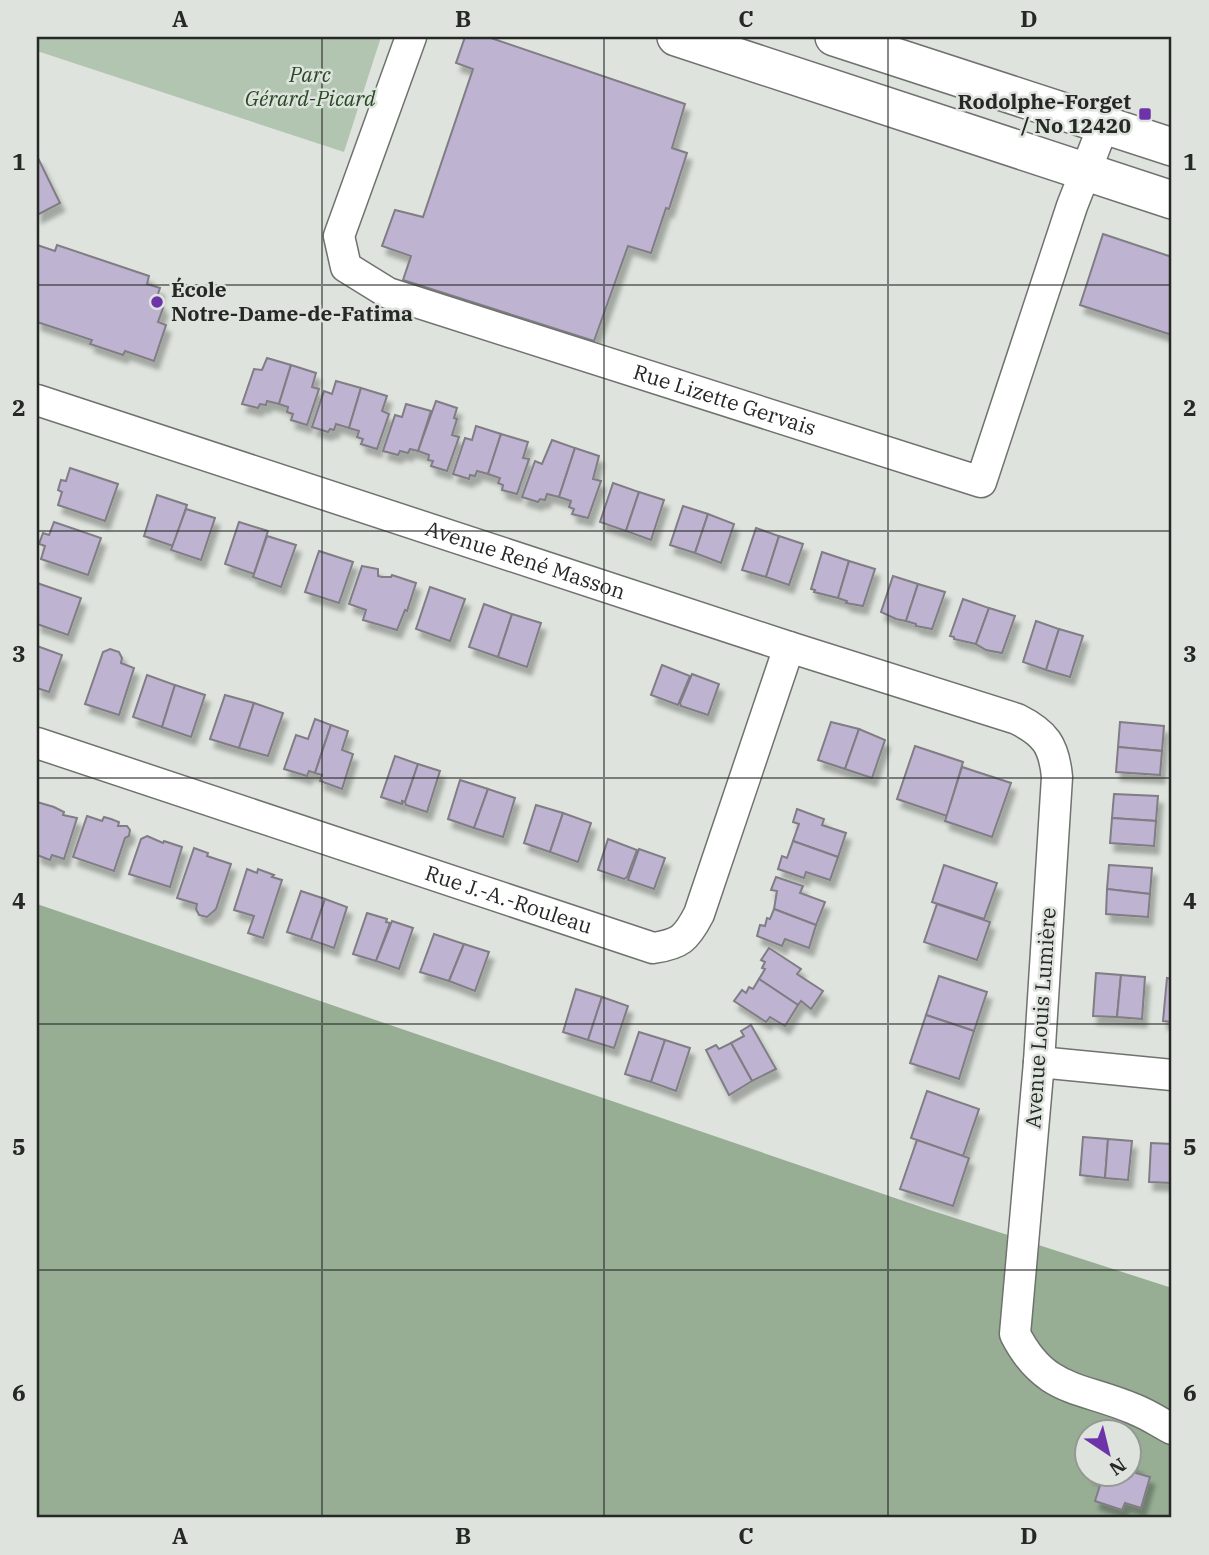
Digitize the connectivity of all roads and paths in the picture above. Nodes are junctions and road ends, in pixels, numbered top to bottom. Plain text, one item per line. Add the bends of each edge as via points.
1 (411, 37) edge
2 (676, 37) edge
3 (834, 37) edge
4 (1104, 124) junction
5 (1172, 147) edge
6 (1086, 172) junction
7 (1172, 200) edge
8 (37, 402) edge
9 (789, 647) junction
10 (1017, 719) joint
11 (37, 743) edge
12 (1039, 1062) junction
13 (1172, 1075) edge
14 (1172, 1429) edge

1 - 6 street, Rue Lizette Gervais via 339,236 345,267 388,293 981,482
2 - 6 street
3 - 4 street
4 - 5 street
4 - 6 street, Rue Lizette Gervais
6 - 7 street
8 - 9 street, Avenue René Masson
9 - 10 street, Avenue René Masson
9 - 11 street, Rue J.-A.-Rouleau via 699,915 690,932 675,945 653,948
10 - 12 street, Avenue Louis Lumière via 1034,727 1047,741 1055,756 1057,777
12 - 13 street
12 - 14 street, Avenue Louis Lumière via 1015,1334 1036,1366 1054,1381 1133,1409

